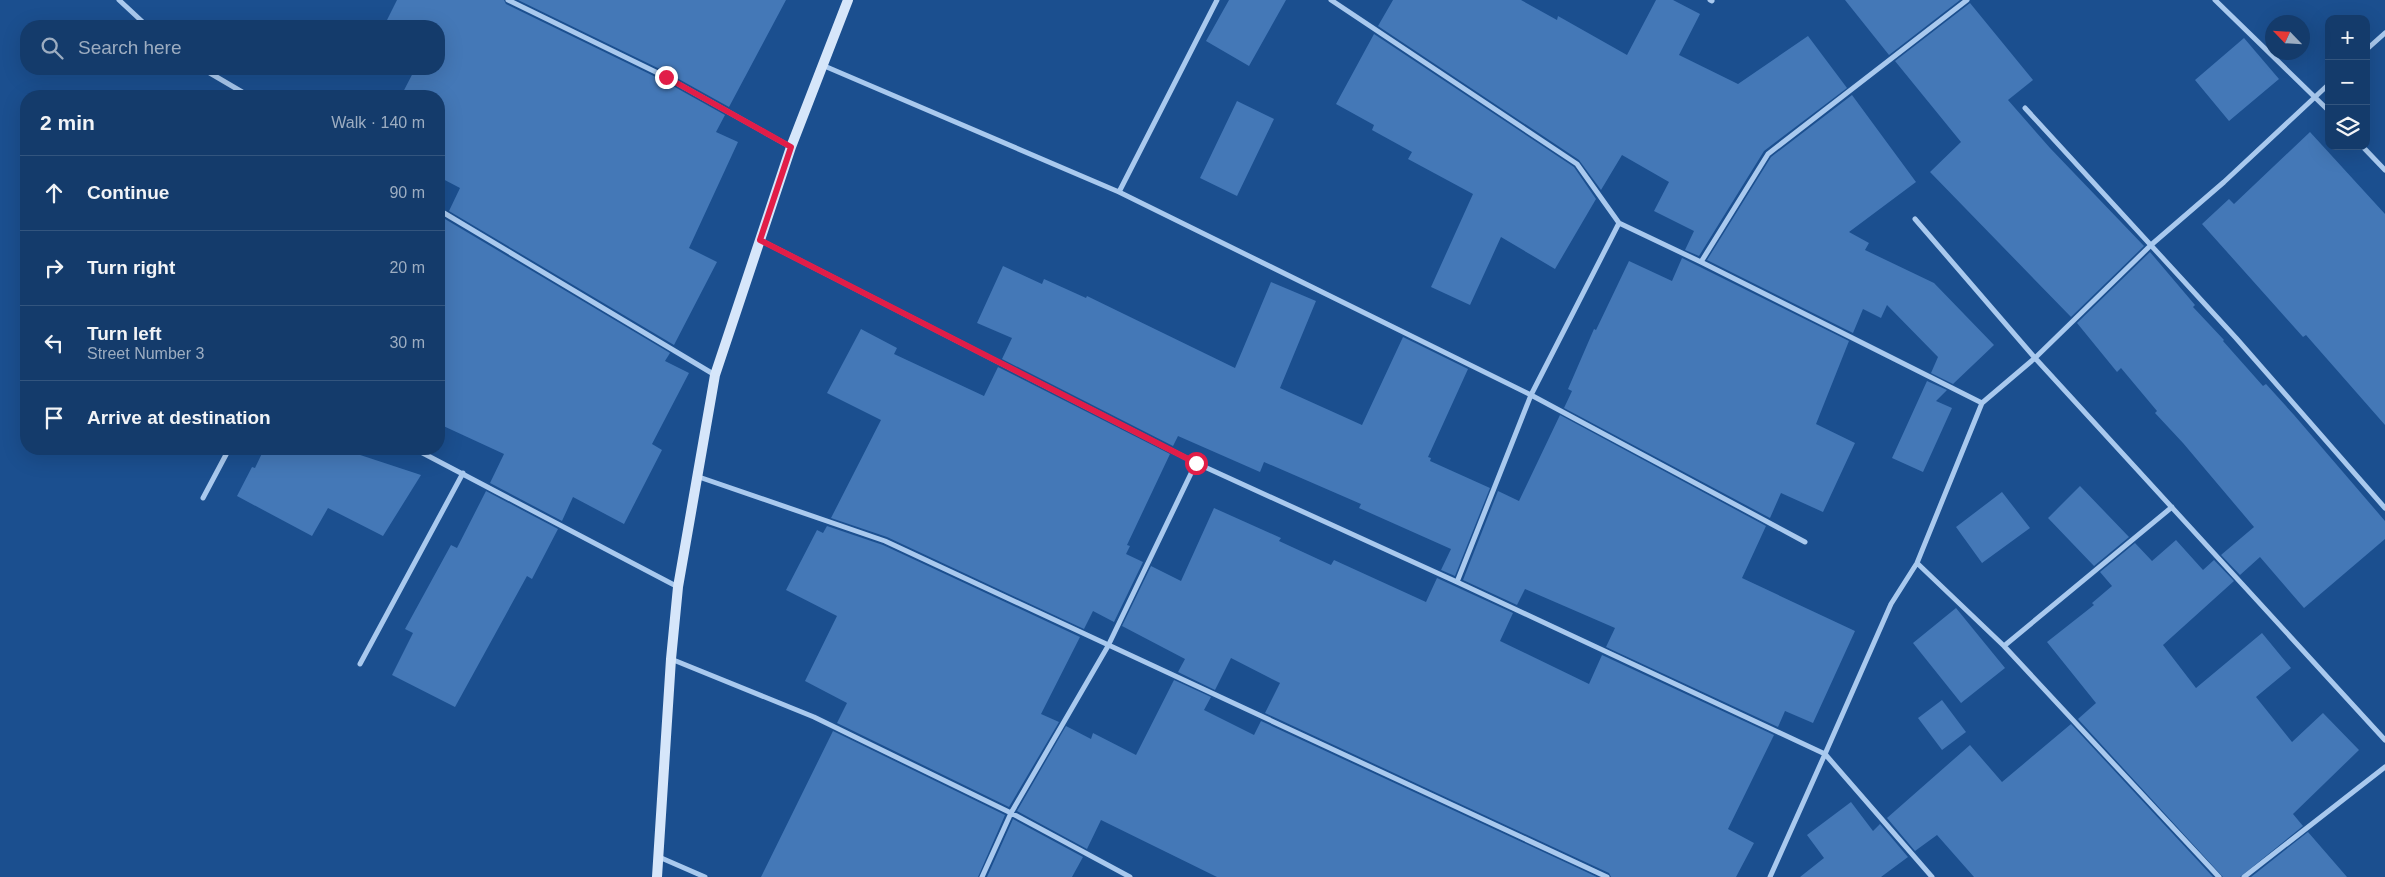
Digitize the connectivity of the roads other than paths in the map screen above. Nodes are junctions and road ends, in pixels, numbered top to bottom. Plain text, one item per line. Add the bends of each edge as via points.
1 (119, 0) edge
2 (508, 0) edge
3 (848, 0) edge
4 (1217, 0) edge
5 (1331, 0) edge
6 (1967, 0) edge
7 (2215, 0) edge
8 (141, 20) edge
9 (2385, 33) edge
10 (2370, 46) edge
11 (821, 64) junction
12 (214, 75) edge
13 (2325, 87) edge
14 (239, 90) edge
15 (2315, 96) junction
16 (2325, 107) edge
17 (2025, 108) dead end
18 (791, 147) junction
19 (2366, 150) edge
20 (2385, 170) edge
21 (1119, 192) junction
22 (445, 214) edge
23 (1915, 219) dead end
24 (1619, 224) junction
25 (760, 240) junction
26 (2151, 245) junction
27 (1701, 262) junction
28 (2035, 358) junction
29 (715, 375) junction
30 (1531, 395) junction
31 (1982, 403) junction
32 (226, 455) edge
33 (426, 455) edge
34 (1196, 463) junction
35 (462, 474) junction
36 (696, 476) junction
37 (203, 498) dead end
38 (2172, 507) junction
39 (2385, 508) edge
40 (1805, 542) dead end
41 (1917, 563) junction
42 (1457, 582) junction
43 (678, 587) junction
44 (1108, 646) junction
45 (2004, 646) junction
46 (671, 658) junction
47 (360, 664) dead end
48 (2385, 740) edge
49 (1825, 754) junction
50 (2385, 767) edge
51 (1011, 813) junction
52 (659, 857) junction
53 (657, 877) edge
54 (705, 877) edge
55 (982, 877) edge
56 (1130, 877) edge
57 (1607, 877) edge
58 (1770, 877) edge
59 (1932, 877) edge
60 (2218, 877) edge
61 (2244, 877) edge

1 - 8 street
2 - 18 street via 666,77
3 - 11 street
4 - 21 street
5 - 24 street via 1577,164
6 - 27 street via 1768,154
7 - 15 street
9 - 10 street
11 - 18 street
11 - 21 street
12 - 14 street
13 - 15 street
15 - 16 street
15 - 26 street
17 - 26 street
18 - 25 street
19 - 20 street
21 - 30 street
22 - 29 street
23 - 28 street
24 - 27 street
24 - 30 street
25 - 29 street
25 - 34 street
26 - 28 street
26 - 39 street
27 - 31 street
28 - 31 street
28 - 38 street
29 - 36 street
30 - 40 street
30 - 42 street
31 - 41 street
32 - 37 street
33 - 35 street
34 - 42 street
34 - 44 street
35 - 43 street
35 - 47 street
36 - 43 street
36 - 44 street via 885,541
38 - 45 street
38 - 48 street
41 - 45 street
41 - 49 street via 1891,604
42 - 49 street
43 - 46 street
44 - 51 street
44 - 57 street
45 - 60 street
46 - 51 street via 814,717
46 - 52 street
49 - 58 street
49 - 59 street
50 - 61 street
51 - 55 street
51 - 56 street
52 - 53 street
52 - 54 street

